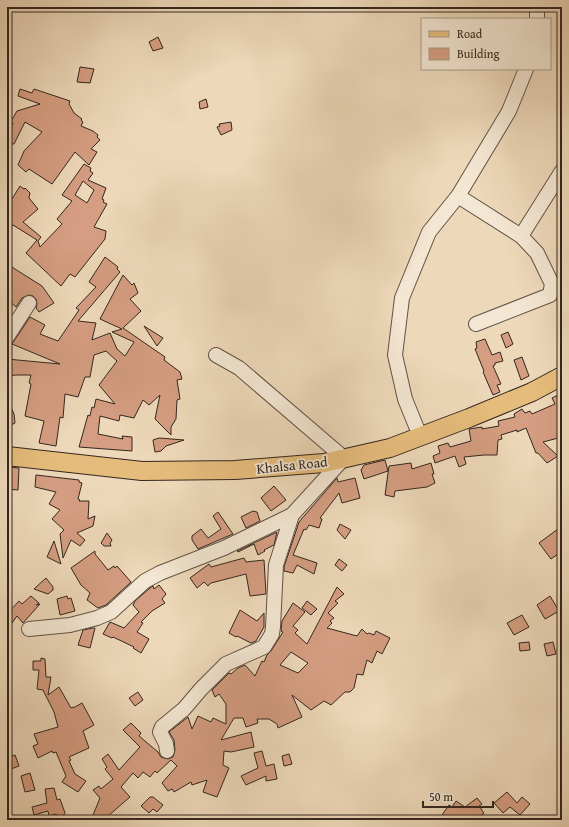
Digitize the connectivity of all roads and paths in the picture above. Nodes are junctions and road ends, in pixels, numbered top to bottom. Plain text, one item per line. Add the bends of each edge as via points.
1 (537, 7) edge
2 (537, 18) edge
3 (526, 70) edge
4 (562, 171) edge
5 (458, 196) junction
6 (521, 236) junction
7 (29, 303) dead end
8 (476, 324) dead end
9 (7, 337) edge
10 (216, 355) dead end
11 (562, 376) edge
12 (420, 436) junction
13 (7, 456) edge
14 (344, 458) junction
15 (292, 515) junction
16 (29, 629) dead end
17 (167, 751) dead end

1 - 2 street
3 - 5 street via 509,111
4 - 6 street
5 - 6 street
5 - 12 street via 429,232 402,298 395,355 405,399
6 - 8 street via 537,253 552,284 550,295
7 - 9 street
10 - 14 street via 239,368
11 - 12 main road, Khalsa Road via 532,392
12 - 14 main road, Khalsa Road via 390,448
13 - 14 main road, Khalsa Road via 142,471 235,470 324,463
14 - 15 street
15 - 16 street via 224,548 145,581 111,612 70,625
15 - 17 street via 276,565 273,627 269,640 264,647 226,664 184,709 162,727 160,732

